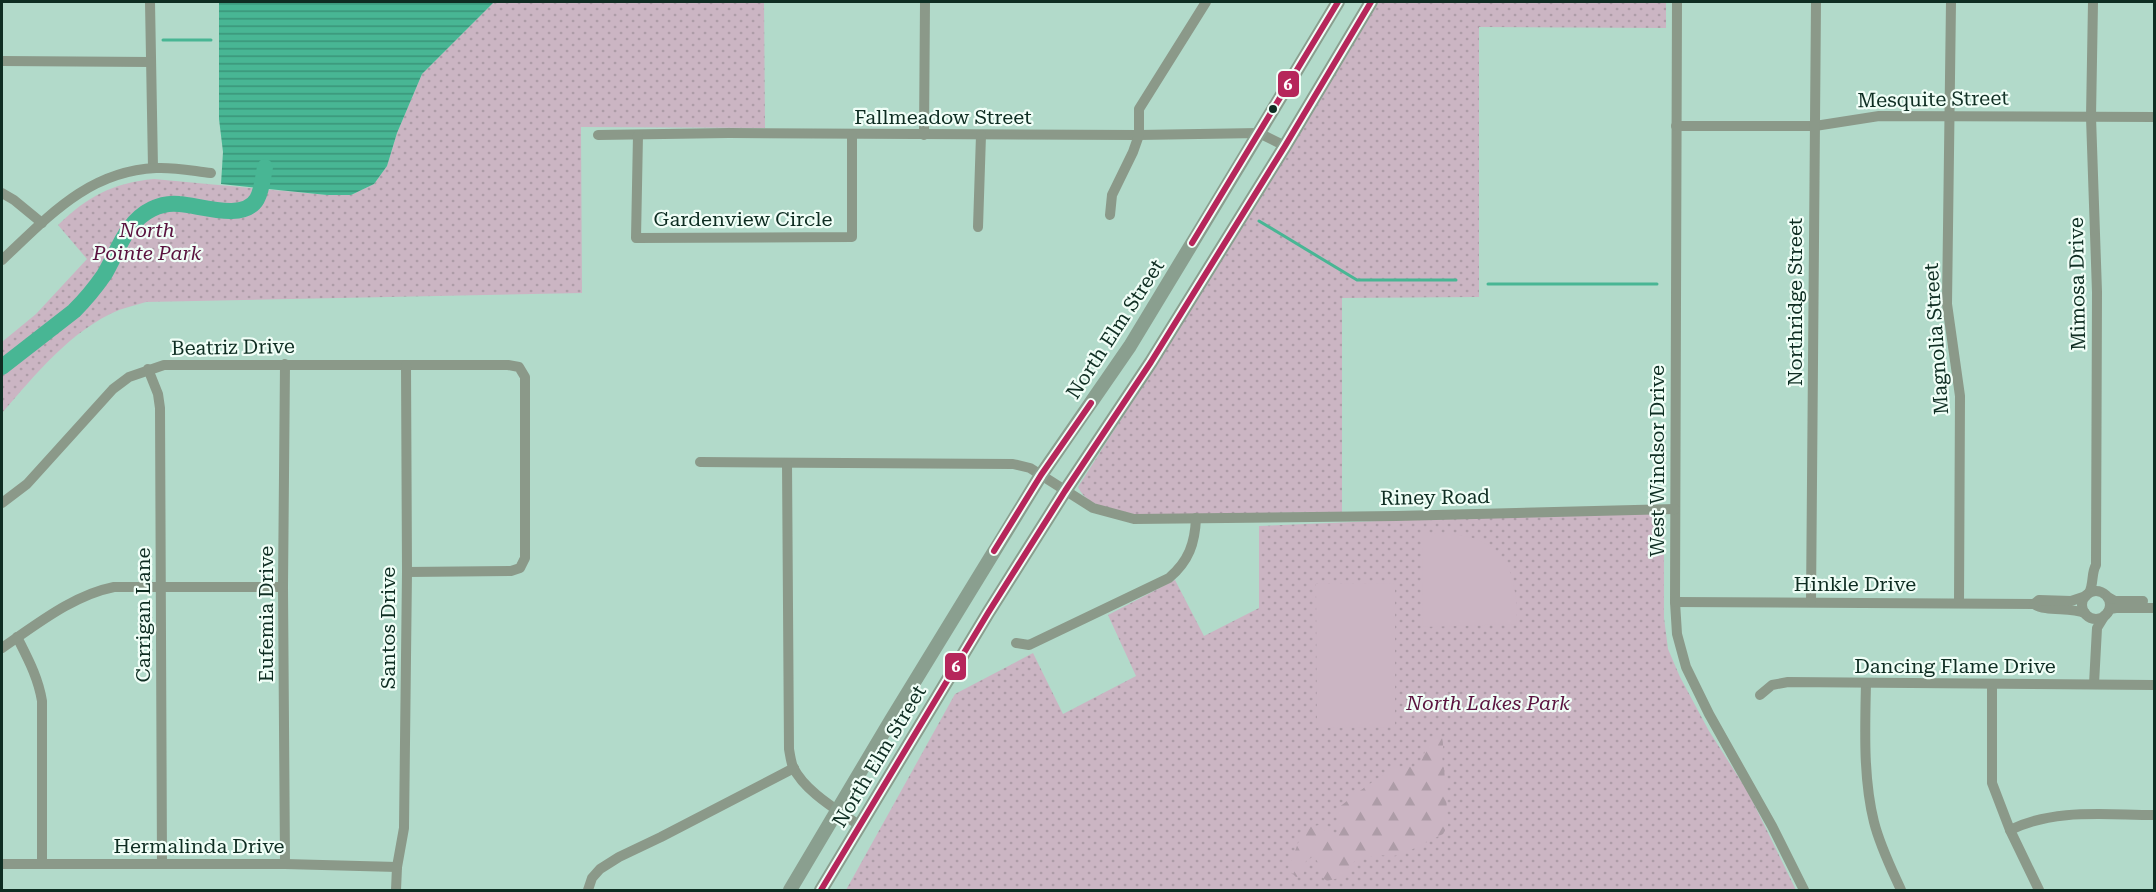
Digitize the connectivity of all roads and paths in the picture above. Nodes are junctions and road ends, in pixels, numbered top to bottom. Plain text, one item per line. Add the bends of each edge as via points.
1 (150, 2) edge
2 (925, 2) edge
3 (1206, 2) edge
4 (1338, 2) edge
5 (1371, 2) edge
6 (1677, 2) edge
7 (1816, 2) edge
8 (1951, 2) edge
9 (2092, 2) edge
10 (2, 61) edge
11 (150, 62) junction
12 (1949, 114) junction
13 (2091, 117) junction
14 (2154, 117) edge
15 (1676, 126) junction
16 (1815, 126) junction
17 (1259, 133) junction
18 (598, 135) dead end
19 (638, 135) junction
20 (852, 135) junction
21 (924, 135) junction
22 (981, 135) junction
23 (1139, 135) junction
24 (1286, 146) junction
25 (153, 168) junction
26 (211, 173) dead end
27 (2, 193) edge
28 (1110, 215) dead end
29 (42, 223) junction
30 (978, 227) dead end
31 (2, 260) edge
32 (285, 364) junction
33 (406, 365) junction
34 (148, 369) junction
35 (700, 462) dead end
36 (787, 463) junction
37 (1041, 475) junction
38 (1065, 491) junction
39 (2, 503) edge
40 (1675, 508) junction
41 (1196, 518) junction
42 (2096, 565) junction
43 (407, 572) junction
44 (161, 587) junction
45 (283, 587) junction
46 (2088, 594) junction
47 (2105, 595) junction
48 (2154, 601) edge
49 (1675, 602) junction
50 (1811, 602) junction
51 (1959, 603) junction
52 (2034, 604) junction
53 (2154, 608) edge
54 (2087, 614) junction
55 (2106, 614) junction
56 (2097, 628) junction
57 (17, 638) junction
58 (1016, 644) dead end
59 (2, 648) edge
60 (1866, 683) junction
61 (1992, 684) junction
62 (2094, 684) junction
63 (2154, 685) edge
64 (1760, 695) dead end
65 (794, 768) junction
66 (837, 809) junction
67 (2154, 815) edge
68 (860, 826) junction
69 (2010, 830) junction
70 (2, 864) edge
71 (42, 864) junction
72 (162, 864) junction
73 (285, 864) junction
74 (397, 867) junction
75 (396, 891) edge
76 (588, 891) edge
77 (790, 891) edge
78 (821, 891) edge
79 (1804, 891) edge
80 (1901, 891) edge
81 (2039, 891) edge

1 - 11 street
2 - 21 street
3 - 23 street via 1138,109
4 - 17 main road, North Elm Street
5 - 24 main road, North Elm Street
6 - 15 street, West Windsor Drive
7 - 16 street, Northridge Street
8 - 12 street, Magnolia Street
9 - 13 street, Mimosa Drive
10 - 11 street
11 - 25 street
12 - 13 street, Mesquite Street
12 - 16 street, Mesquite Street via 1879,116
12 - 51 street, Magnolia Street via 1947,304 1960,396
13 - 14 street, Mesquite Street
13 - 42 street, Mimosa Drive via 2097,292
15 - 16 street, Mesquite Street
15 - 40 street, West Windsor Drive
16 - 50 street, Northridge Street
17 - 23 street, Fallmeadow Street
17 - 24 street, Fallmeadow Street
17 - 37 main road, North Elm Street via 1130,346
18 - 19 street, Fallmeadow Street
19 - 20 street, Fallmeadow Street
19 - 20 street, Gardenview Circle via 636,238 852,237
20 - 21 street, Fallmeadow Street
21 - 22 street, Fallmeadow Street
22 - 23 street, Fallmeadow Street
22 - 30 street
23 - 28 street via 1112,195
24 - 38 main road, North Elm Street via 1152,362
25 - 26 street
25 - 29 street via 91,185
27 - 29 street
29 - 31 street
32 - 33 street, Beatriz Drive
32 - 34 street, Beatriz Drive via 178,364
32 - 45 street, Eufemia Drive
33 - 43 street, Santos Drive
33 - 43 street, Beatriz Drive via 508,365 519,367 525,377 525,558 520,568 511,572
34 - 39 street, Beatriz Drive via 113,389 27,484
34 - 44 street, Carrigan Lane via 160,408
35 - 36 street, Riney Road
36 - 37 street, Riney Road via 1001,463 1025,466
36 - 65 street via 789,749
37 - 38 street, Riney Road
37 - 66 main road, North Elm Street
38 - 41 street, Riney Road via 1093,508 1122,517
38 - 68 main road, North Elm Street
40 - 41 street, Riney Road
40 - 49 street, West Windsor Drive
41 - 58 street via 1195,540 1188,557 1169,578 1029,645
42 - 46 street, Mimosa Drive
42 - 47 street, Mimosa Drive
43 - 74 street, Santos Drive via 404,828
44 - 45 street
44 - 57 street via 98,590
44 - 72 street, Carrigan Lane
45 - 73 street, Eufemia Drive
46 - 47 street via 2098,591
46 - 52 street, Hinkle Drive via 2071,601 2039,600
46 - 54 street via 2083,604
47 - 48 street via 2115,601
47 - 55 street via 2110,604
49 - 50 street, Hinkle Drive
49 - 79 street, West Windsor Drive via 1677,634 1686,667
50 - 51 street, Hinkle Drive
51 - 52 street, Hinkle Drive
52 - 54 street, Hinkle Drive
53 - 55 street via 2116,608
54 - 55 street via 2097,618
54 - 56 street
55 - 56 street
56 - 62 street
57 - 59 street
57 - 71 street via 33,668 42,701
60 - 61 street, Dancing Flame Drive
60 - 64 street, Dancing Flame Drive via 1788,682 1772,685
60 - 80 street via 1871,808
61 - 62 street, Dancing Flame Drive
61 - 69 street via 1992,783
62 - 63 street, Dancing Flame Drive
65 - 66 street via 819,797
65 - 76 street via 619,857 600,869
66 - 68 street
66 - 77 main road, North Elm Street
67 - 69 street via 2051,816
68 - 78 main road, North Elm Street
69 - 81 street
70 - 71 street, Hermalinda Drive
71 - 72 street, Hermalinda Drive
72 - 73 street, Hermalinda Drive
73 - 74 street, Hermalinda Drive
74 - 75 street, Santos Drive

